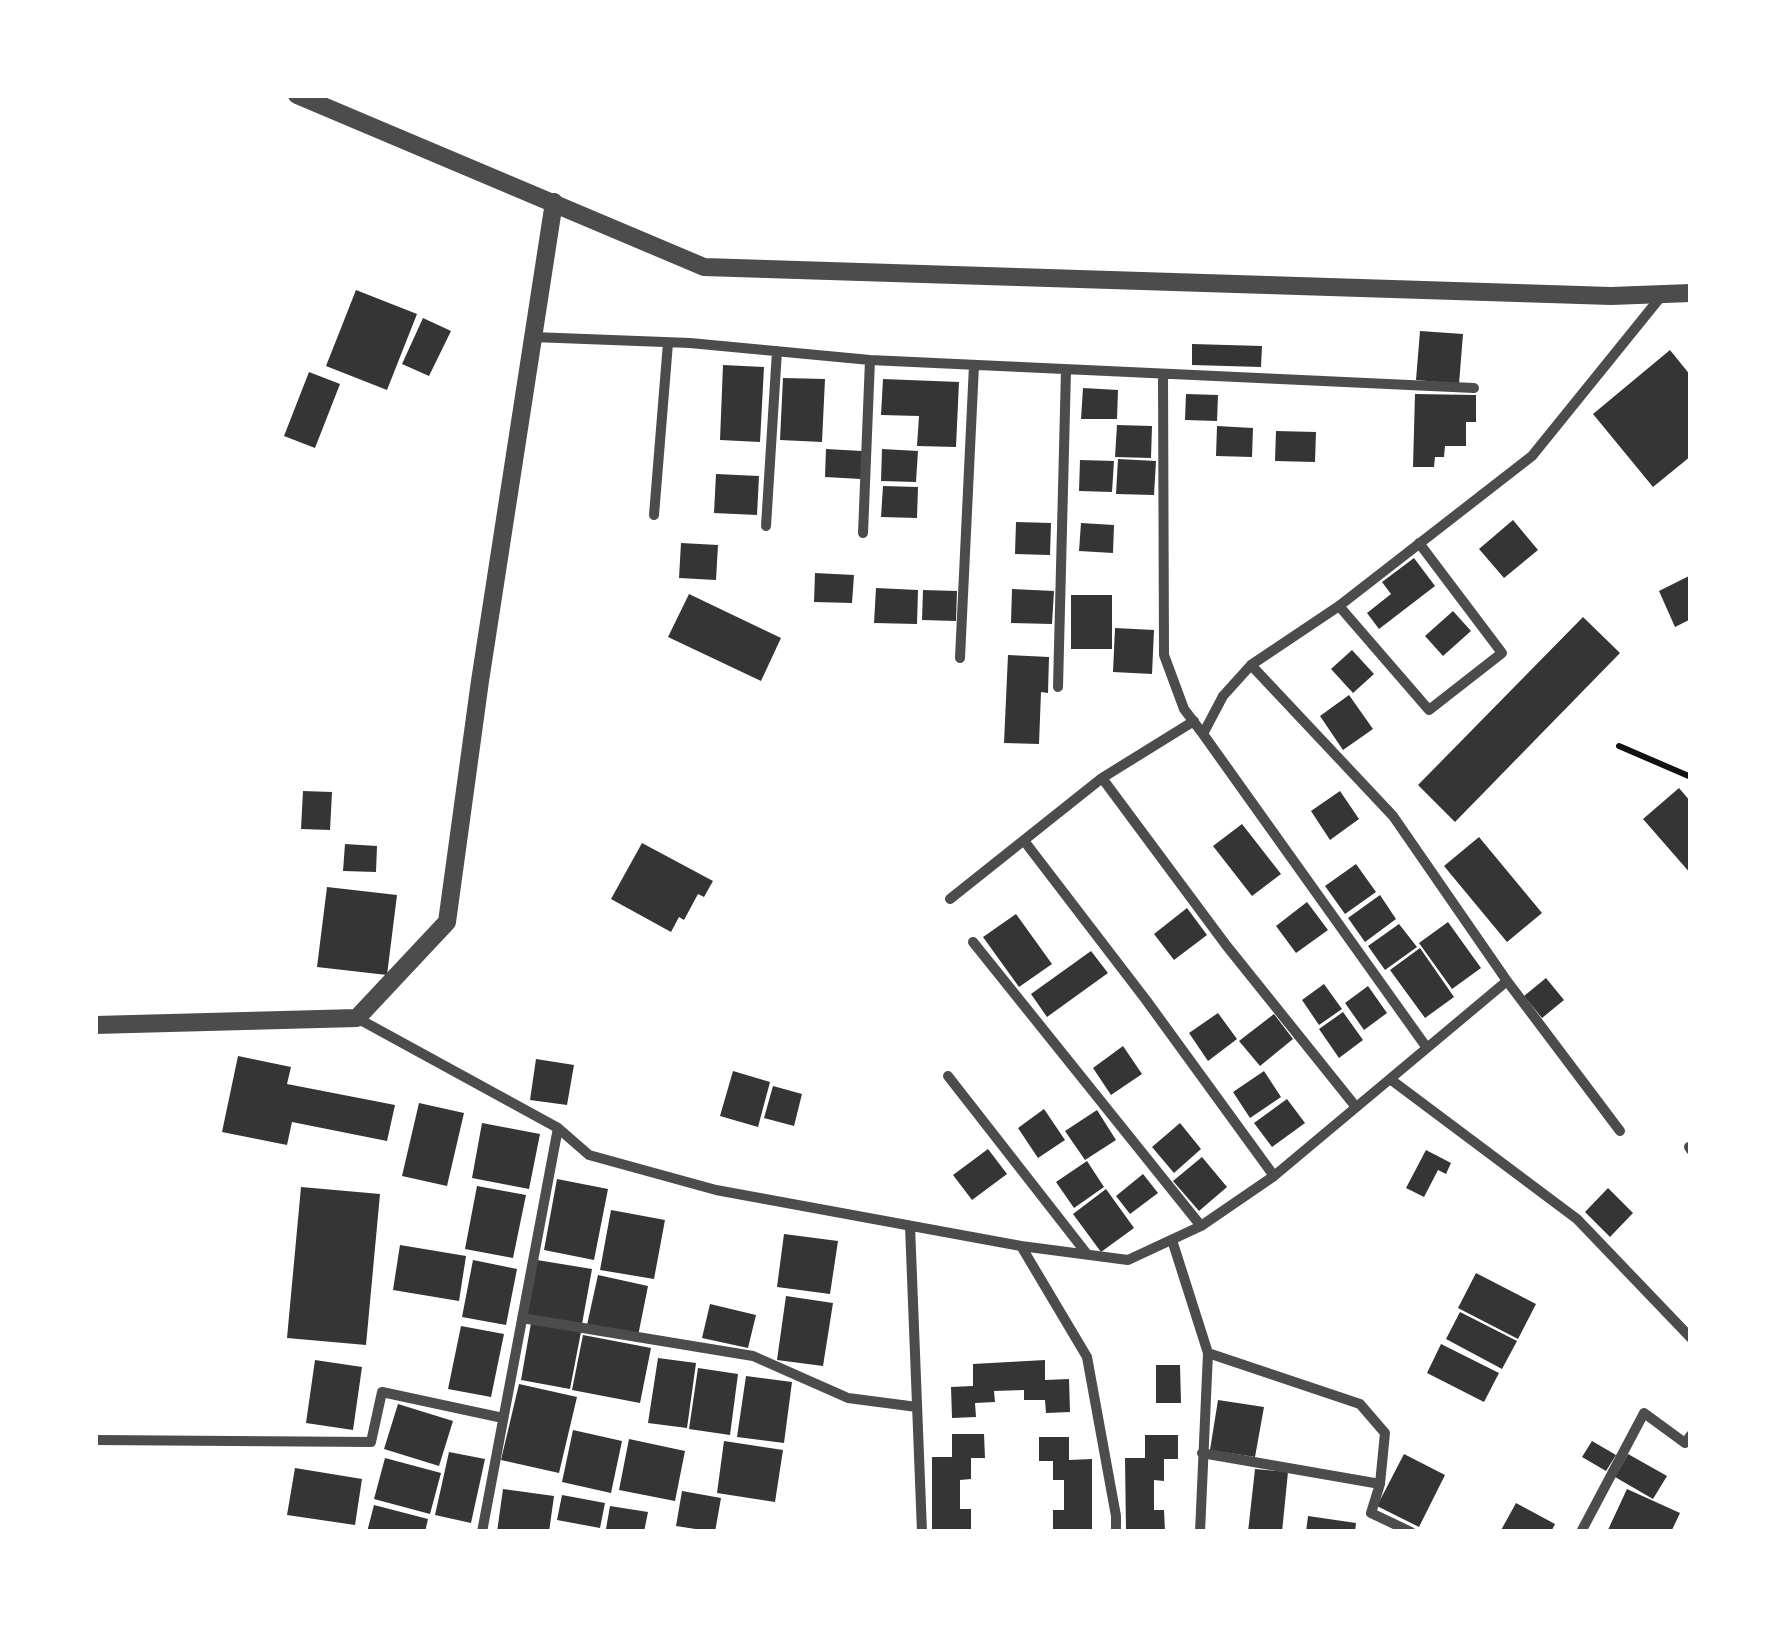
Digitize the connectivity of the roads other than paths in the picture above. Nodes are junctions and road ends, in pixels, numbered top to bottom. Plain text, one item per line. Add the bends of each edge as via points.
1 (297, 95) edge
2 (554, 202) junction
3 (1691, 293) edge
4 (1663, 294) junction
5 (533, 337) junction
6 (668, 343) junction
7 (777, 351) junction
8 (870, 360) junction
9 (974, 365) junction
10 (1066, 370) junction
11 (1163, 375) junction
12 (1474, 388) dead end
13 (654, 516) dead end
14 (766, 526) dead end
15 (862, 533) dead end
16 (1419, 544) junction
17 (1339, 606) junction
18 (960, 658) dead end
19 (1250, 665) junction
20 (1058, 687) dead end
21 (1194, 721) junction
22 (1204, 734) junction
23 (1102, 778) junction
24 (1025, 842) junction
25 (950, 899) dead end
26 (972, 942) dead end
27 (1507, 981) junction
28 (357, 1018) junction
29 (95, 1025) edge
30 (1427, 1048) junction
31 (948, 1076) dead end
32 (1390, 1079) junction
33 (1356, 1107) junction
34 (558, 1128) junction
35 (1620, 1131) dead end
36 (1274, 1176) junction
37 (910, 1226) junction
38 (1201, 1226) junction
39 (1172, 1240) junction
40 (1021, 1246) junction
41 (1087, 1254) junction
42 (522, 1318) junction
43 (1691, 1338) edge
44 (1208, 1353) junction
45 (917, 1407) junction
46 (503, 1418) junction
47 (1691, 1435) edge
48 (95, 1440) edge
49 (1202, 1453) junction
50 (1380, 1484) junction
51 (482, 1532) edge
52 (922, 1532) edge
53 (1116, 1532) edge
54 (1200, 1532) edge
55 (1411, 1532) edge
56 (1581, 1532) edge

1 - 2 street
2 - 4 street via 704,267
2 - 5 street
3 - 4 street
4 - 16 street via 1532,456
5 - 6 street
5 - 28 street via 447,922
6 - 7 street
6 - 13 street
7 - 8 street
7 - 14 street
8 - 9 street
8 - 15 street
9 - 10 street
9 - 18 street
10 - 11 street
10 - 20 street
11 - 12 street
11 - 21 street via 1164,655
16 - 17 street
16 - 17 street via 1502,653 1429,710
17 - 19 street
19 - 22 street via 1223,696
19 - 27 street via 1393,816
21 - 22 street
21 - 23 street
22 - 30 street
23 - 24 street
23 - 33 street
24 - 25 street
24 - 36 street
26 - 38 street
27 - 30 street
27 - 35 street
28 - 29 street
28 - 34 street
30 - 32 street
31 - 41 street
32 - 33 street
32 - 43 street via 1577,1219
33 - 36 street
34 - 37 street via 589,1154 716,1190
34 - 42 street
36 - 38 street
37 - 40 street
37 - 45 street
38 - 39 street
39 - 41 street via 1128,1260
39 - 44 street
40 - 41 street
40 - 53 street via 1087,1357
42 - 45 street via 753,1356 848,1398
42 - 46 street
44 - 49 street
44 - 50 street via 1360,1404 1386,1433
45 - 52 street
46 - 48 street via 382,1392 371,1442
46 - 51 street
47 - 56 street via 1685,1443 1644,1413
49 - 50 street
49 - 54 street
50 - 55 street via 1372,1513

